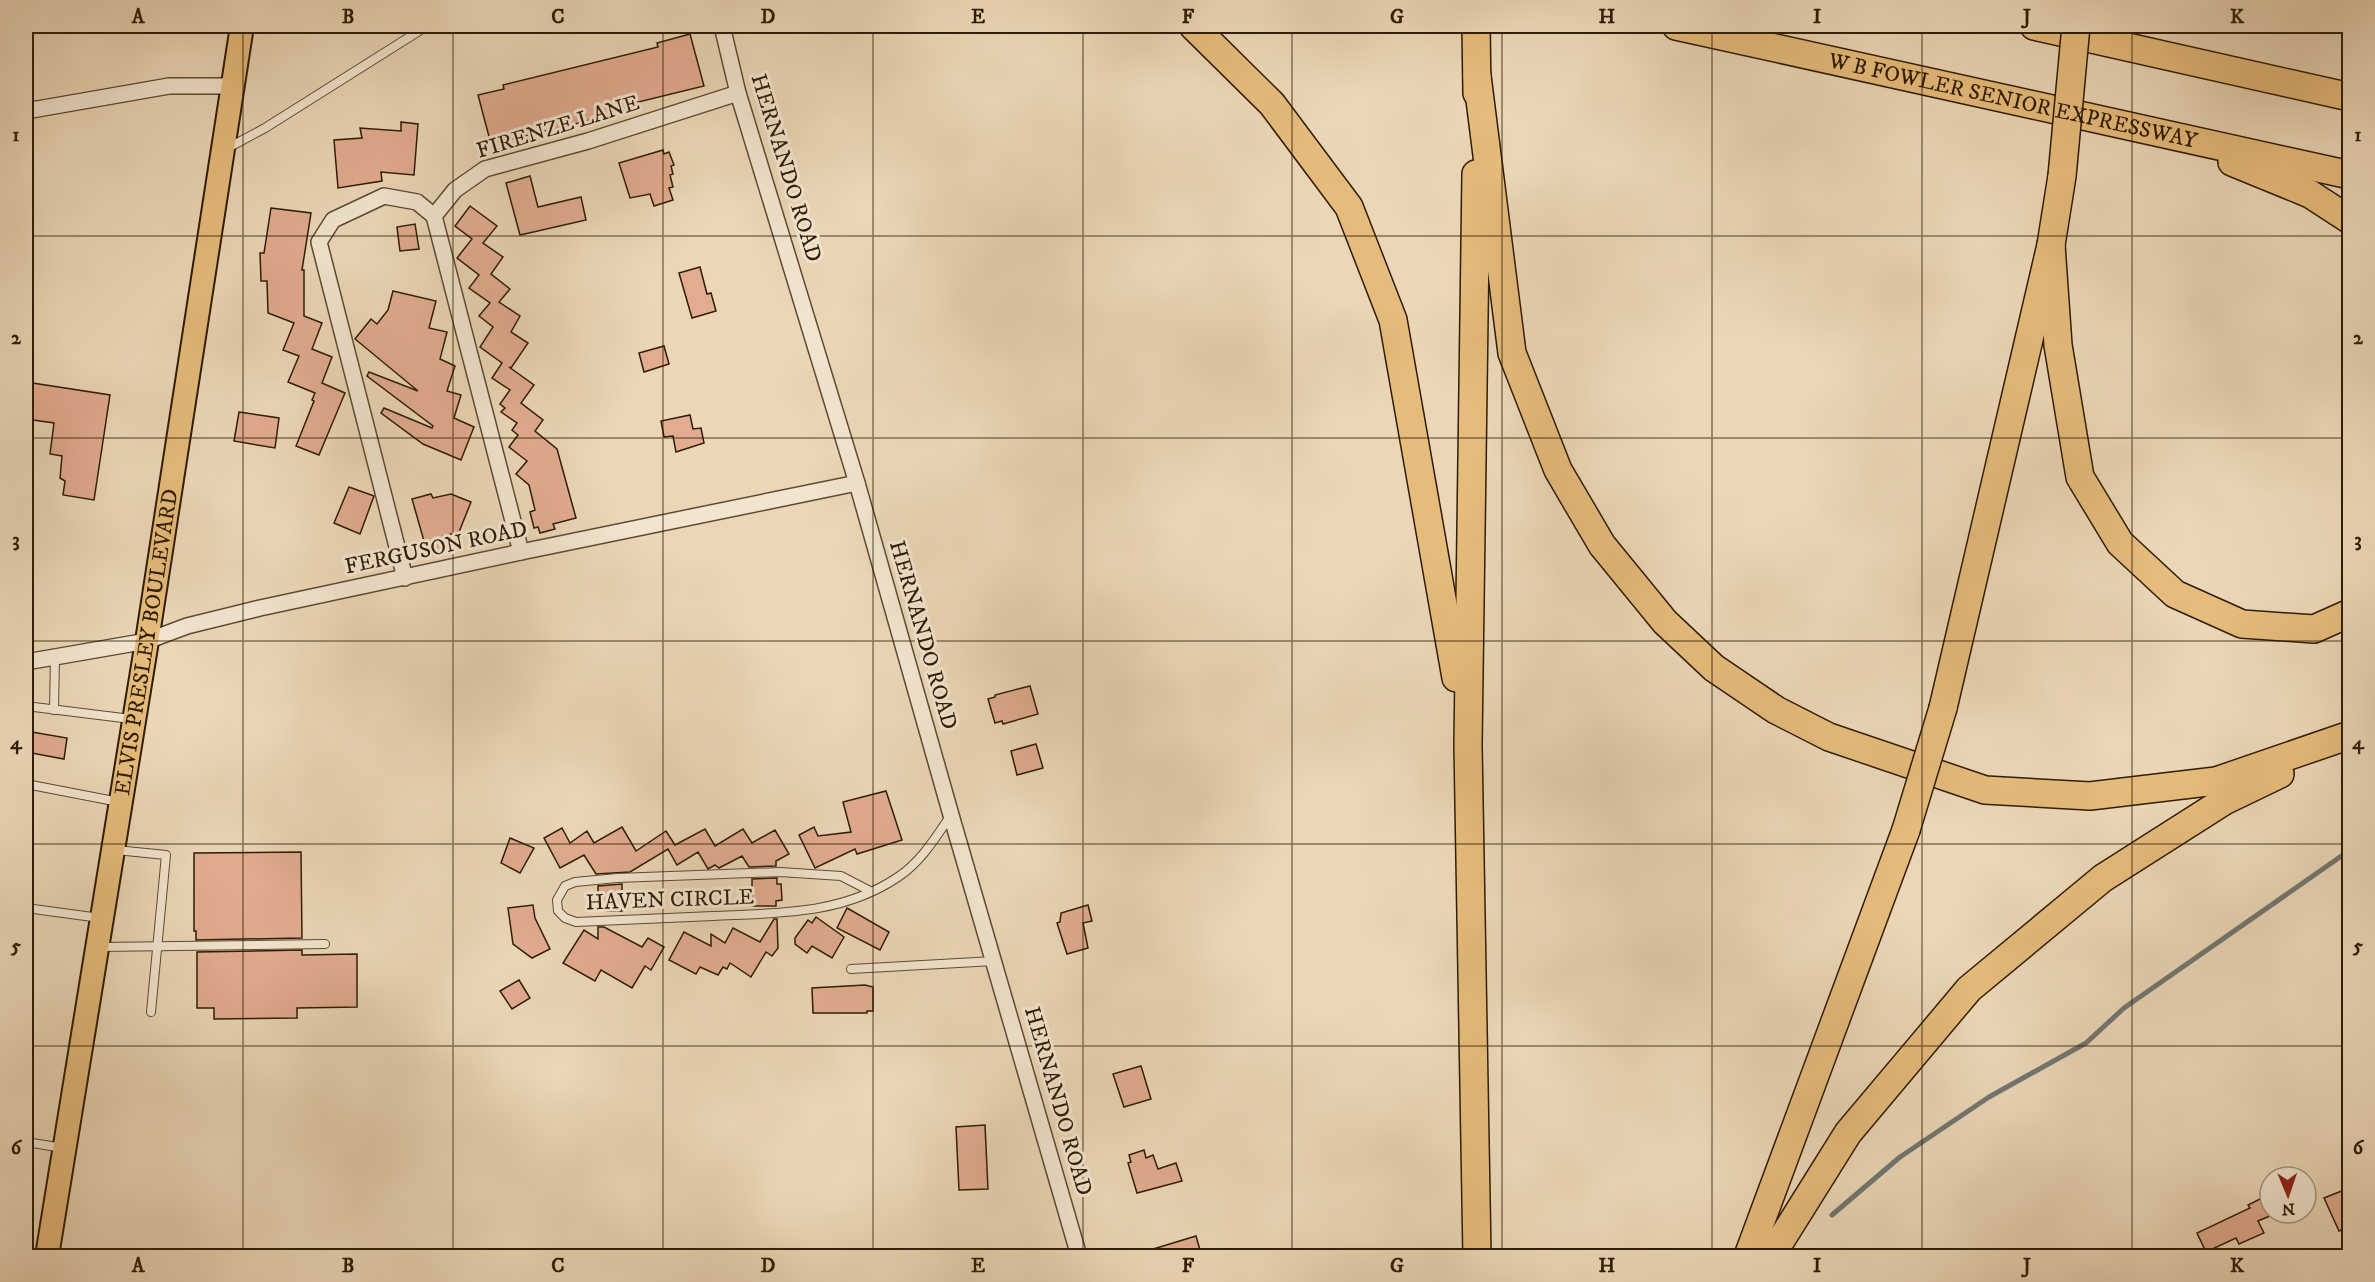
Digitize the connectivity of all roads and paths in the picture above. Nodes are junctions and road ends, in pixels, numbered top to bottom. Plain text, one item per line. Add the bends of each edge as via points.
1 (242, 26) edge
2 (427, 26) edge
3 (722, 26) edge
4 (1193, 26) edge
5 (1676, 26) edge
6 (2034, 26) edge
7 (2076, 26) edge
8 (1477, 51) edge
9 (233, 86) junction
10 (738, 93) junction
11 (2349, 97) edge
12 (26, 111) edge
13 (2165, 134) junction
14 (222, 151) junction
15 (2349, 175) edge
16 (434, 216) junction
17 (2349, 220) edge
18 (2050, 244) junction
19 (857, 483) junction
20 (521, 552) junction
21 (405, 578) junction
22 (2349, 613) edge
23 (147, 641) junction
24 (55, 657) junction
25 (26, 662) edge
26 (26, 706) edge
27 (54, 710) junction
28 (134, 720) junction
29 (2349, 735) edge
30 (2349, 741) edge
31 (1468, 745) junction
32 (26, 784) edge
33 (121, 802) junction
34 (951, 815) junction
35 (113, 850) junction
36 (870, 891) junction
37 (26, 908) edge
38 (102, 918) junction
39 (325, 944) dead end
40 (158, 946) junction
41 (97, 947) junction
42 (994, 961) junction
43 (850, 969) dead end
44 (151, 1012) dead end
45 (26, 1142) edge
46 (65, 1148) junction
47 (47, 1257) edge
48 (1079, 1257) edge
49 (1477, 1257) edge
50 (1748, 1257) edge
51 (1771, 1257) edge

1 - 9 main road, ELVIS PRESLEY BOULEVARD
2 - 14 lane
3 - 10 street, HERNANDO ROAD
4 - 31 highway via 1272,104 1348,207 1393,320
5 - 13 highway, W B FOWLER SENIOR EXPRESSWAY
6 - 11 highway
7 - 18 highway, bridge via 2062,176
8 - 29 highway via 1512,354 1558,470 1602,545 1665,622 1714,668 1776,710 1829,737 1985,790 2090,796 2216,780
8 - 31 highway
9 - 12 street via 169,86
9 - 14 main road, ELVIS PRESLEY BOULEVARD
10 - 16 street, FIRENZE LANE via 485,169 455,190
10 - 19 street, HERNANDO ROAD
13 - 15 highway, W B FOWLER SENIOR EXPRESSWAY
13 - 17 highway via 2310,194
14 - 23 main road, ELVIS PRESLEY BOULEVARD
16 - 20 street
16 - 21 street via 417,202 384,196 333,220 319,242
18 - 22 highway via 2058,345 2080,477 2120,543 2175,594 2242,624 2314,629
18 - 50 highway, bridge via 1943,708 1906,830
19 - 20 street, FERGUSON ROAD
19 - 34 street, HERNANDO ROAD
20 - 21 street, FERGUSON ROAD
21 - 23 street, FERGUSON ROAD via 187,626
23 - 24 street, FERGUSON ROAD
23 - 28 main road, ELVIS PRESLEY BOULEVARD
24 - 25 street, FERGUSON ROAD
24 - 27 lane
26 - 27 lane
27 - 28 lane
28 - 33 main road, ELVIS PRESLEY BOULEVARD
30 - 51 highway via 2224,801 2103,878 1969,989 1848,1133
31 - 49 highway
32 - 33 lane
33 - 35 main road, ELVIS PRESLEY BOULEVARD
34 - 36 lane, HAVEN CIRCLE via 928,849 899,877
34 - 42 street, HERNANDO ROAD
35 - 38 main road, ELVIS PRESLEY BOULEVARD
35 - 40 lane via 166,855
36 - 36 lane, HAVEN CIRCLE via 841,876 735,873 575,882 565,886 557,900 558,911 576,922 772,915 827,908
37 - 38 lane
38 - 41 main road, ELVIS PRESLEY BOULEVARD
39 - 40 lane
40 - 41 lane
40 - 44 lane
41 - 46 main road, ELVIS PRESLEY BOULEVARD
42 - 43 lane
42 - 48 street, HERNANDO ROAD
45 - 46 lane
46 - 47 main road, ELVIS PRESLEY BOULEVARD

